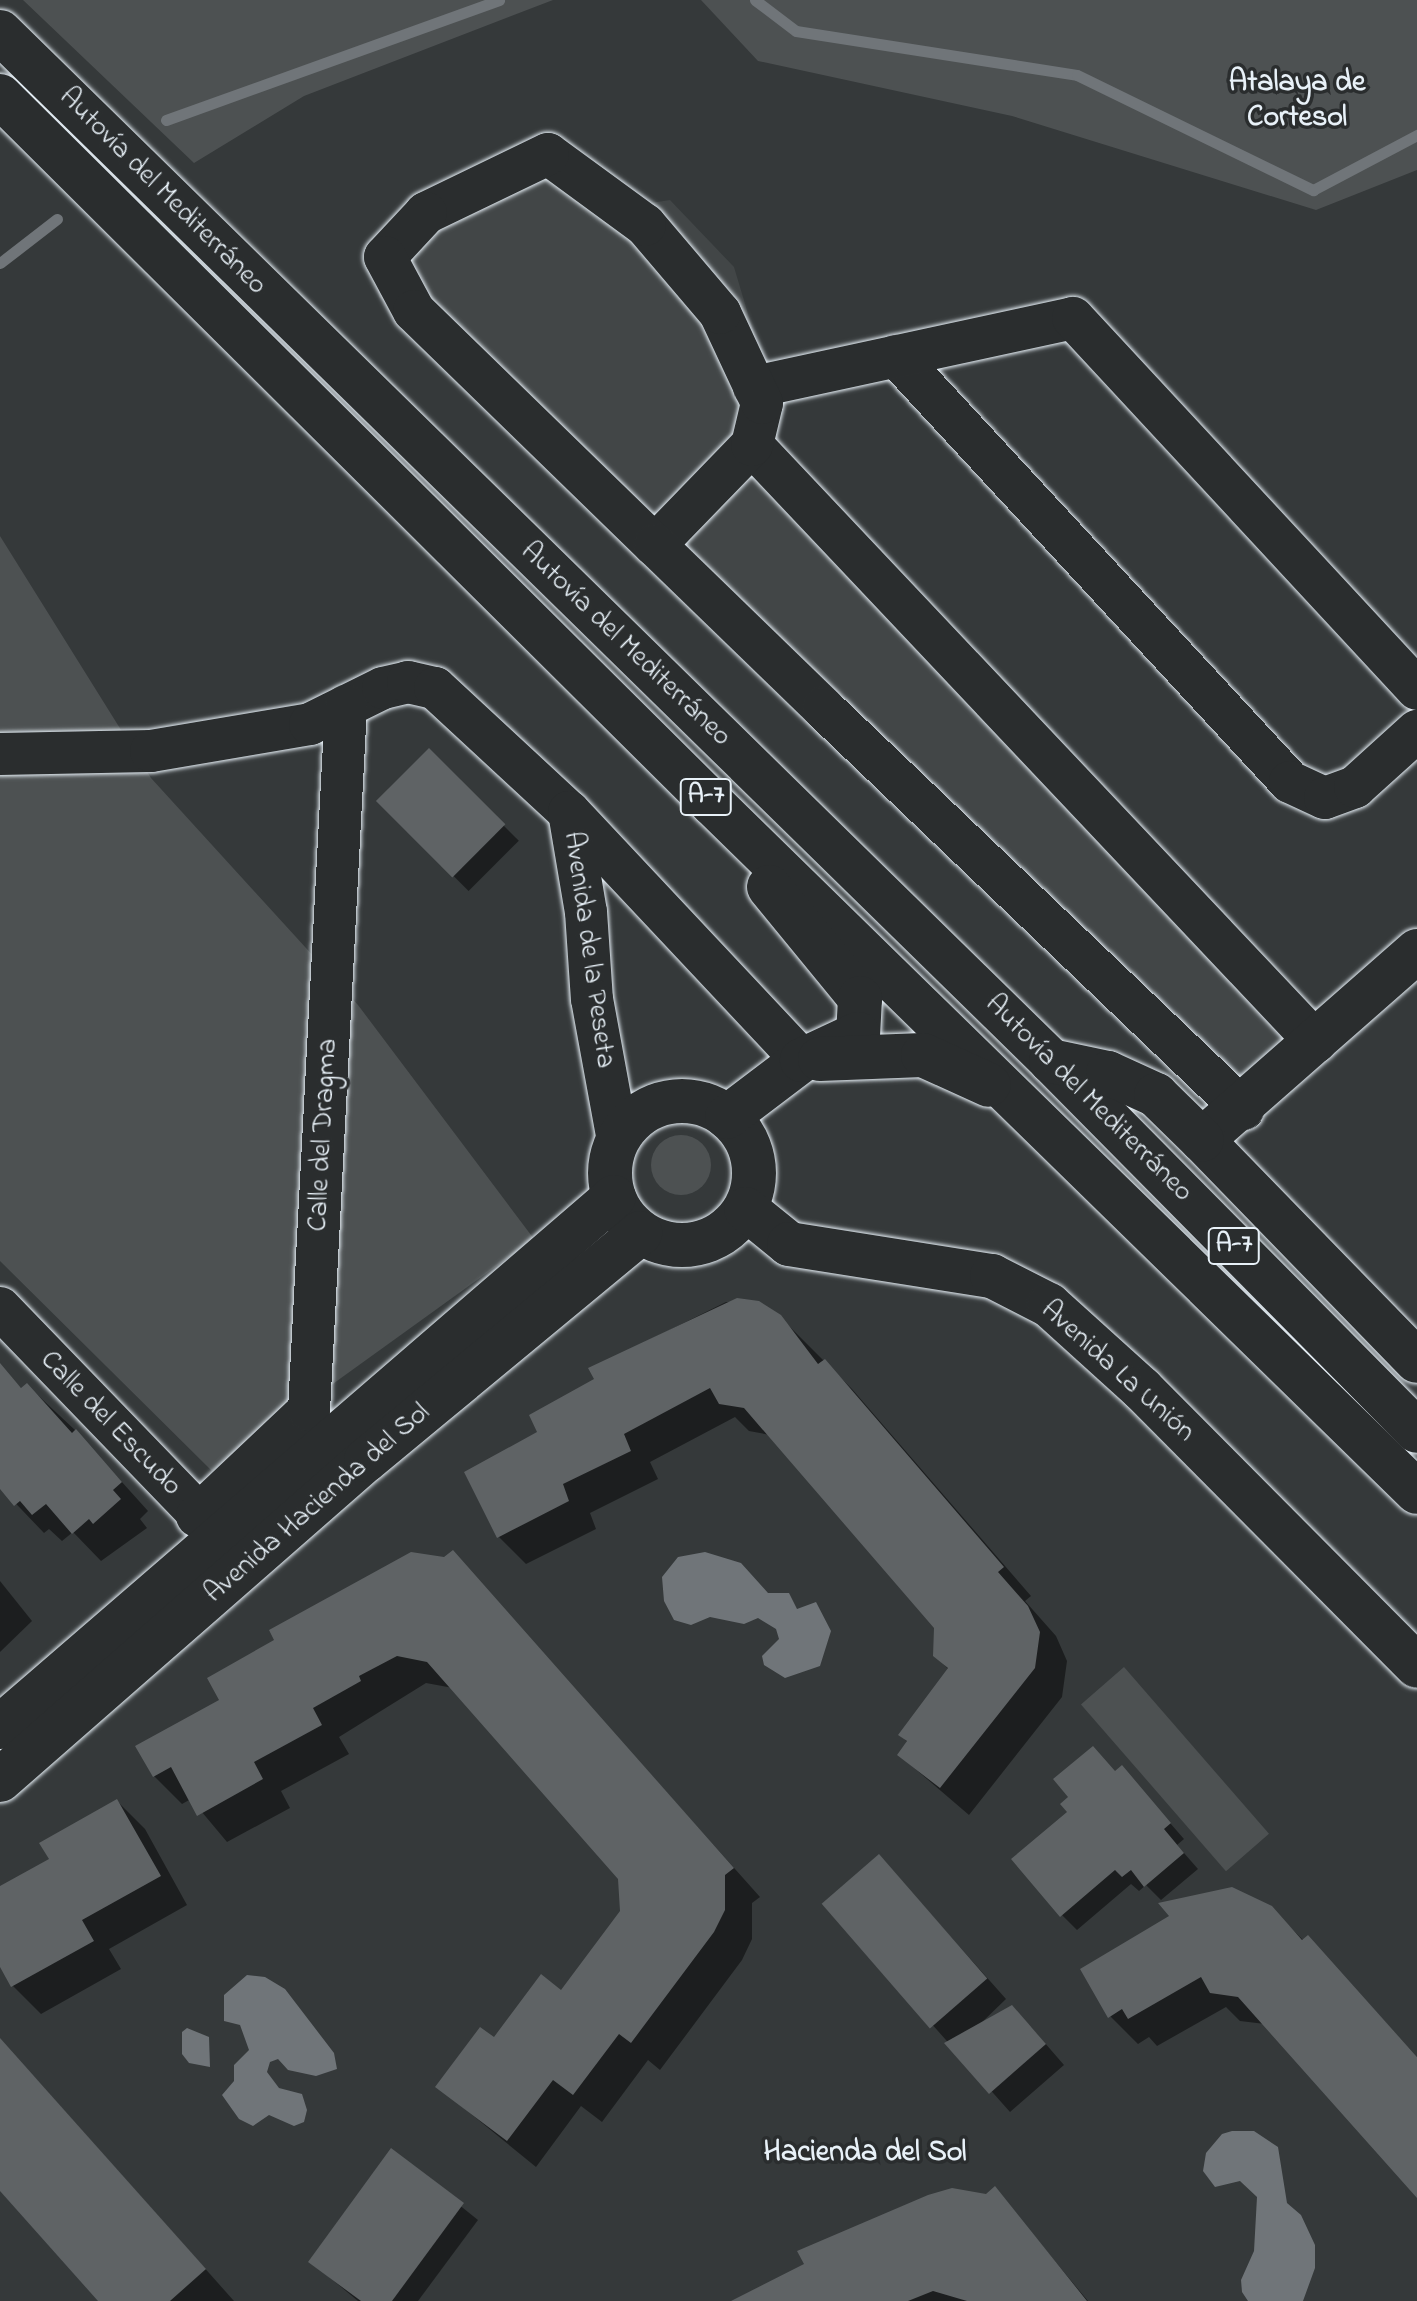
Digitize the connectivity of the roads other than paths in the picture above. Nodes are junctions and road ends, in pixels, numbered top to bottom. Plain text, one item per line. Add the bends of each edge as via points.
1 (0, 32) edge
2 (0, 96) edge
3 (896, 356) junction
4 (754, 387) junction
5 (752, 445) junction
6 (655, 545) junction
7 (1417, 689) edge
8 (346, 706) junction
9 (1417, 731) edge
10 (0, 754) edge
11 (713, 804) junction
12 (569, 812) junction
13 (1417, 951) edge
14 (1316, 1042) junction
15 (802, 1060) junction
16 (1051, 1061) junction
17 (1243, 1109) junction
18 (1033, 1112) junction
19 (727, 1117) junction
20 (1202, 1140) junction
21 (618, 1141) junction
22 (614, 1197) junction
23 (746, 1209) junction
24 (640, 1233) junction
25 (0, 1308) edge
26 (1417, 1361) edge
27 (1417, 1431) edge
28 (1417, 1492) edge
29 (210, 1527) junction
30 (1417, 1666) edge
31 (0, 1727) edge
32 (0, 1780) edge

1 - 16 main road, Autovía del Mediterráneo / A-7
2 - 11 main road, Autovía del Mediterráneo / A-7
3 - 4 street
3 - 7 street via 1073,318
3 - 9 street via 1290,782 1325,798 1355,787
4 - 5 street via 762,403
4 - 6 street via 720,313 645,225 548,154 426,213 385,257 414,311
5 - 6 street
5 - 14 street
6 - 17 street
8 - 10 street, Avenida de la Peseta via 310,724 151,751
8 - 12 street, Avenida de la Peseta via 408,682 435,688
8 - 29 street, Calle del Dragma via 309,1410
11 - 15 main road via 790,918 860,998 858,1034
11 - 18 main road, Autovía del Mediterráneo / A-7
12 - 15 street
12 - 21 street, Avenida de la Peseta via 586,912 592,999
13 - 14 main road
14 - 17 main road
15 - 18 main road via 923,1055
15 - 19 main road
16 - 20 main road via 1108,1073 1156,1095
16 - 27 main road, Autovía del Mediterráneo / A-7
17 - 20 main road
18 - 28 main road, Autovía del Mediterráneo / A-7
19 - 21 main road via 709,1106 666,1103 638,1117
19 - 23 main road via 742,1132 755,1170
20 - 26 main road
21 - 22 main road via 611,1168
22 - 24 main road
22 - 29 main road, Avenida Hacienda del Sol
23 - 24 main road via 717,1237 698,1244 658,1242
23 - 30 main road, Avenida La Unión via 789,1244 992,1276 1049,1305 1142,1389
24 - 32 main road, Avenida Hacienda del Sol via 366,1460
25 - 29 street, Calle del Escudo
29 - 31 main road, Avenida Hacienda del Sol

